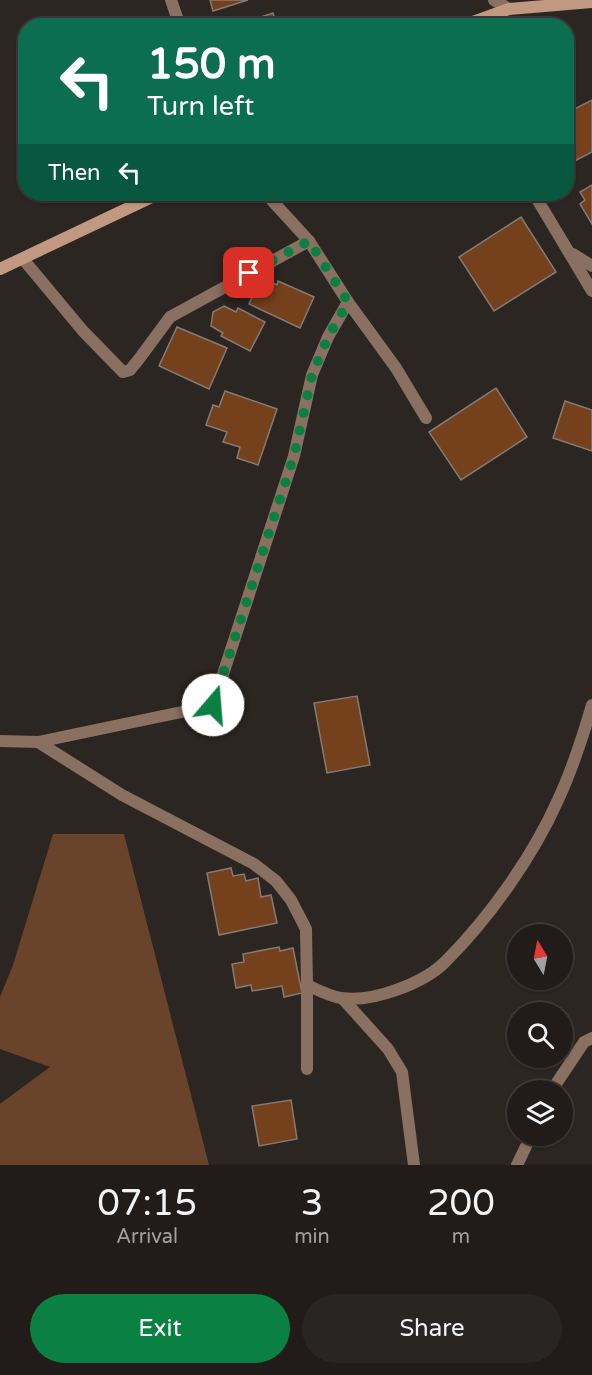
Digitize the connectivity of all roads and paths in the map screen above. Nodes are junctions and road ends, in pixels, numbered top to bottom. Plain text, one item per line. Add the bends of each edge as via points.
1 (171, 0) edge
2 (494, 0) edge
3 (592, 3) edge
4 (509, 9) junction
5 (177, 18) edge
6 (484, 18) edge
7 (143, 201) edge
8 (272, 201) edge
9 (538, 201) edge
10 (309, 241) junction
11 (570, 252) junction
12 (23, 259) junction
13 (592, 266) edge
14 (0, 269) edge
15 (592, 291) edge
16 (348, 302) junction
17 (426, 418) dead end
18 (239, 700) dead end
19 (213, 705) junction
20 (592, 705) edge
21 (0, 741) edge
22 (38, 742) junction
23 (307, 985) junction
24 (343, 999) junction
25 (592, 1038) edge
26 (307, 1069) dead end
27 (559, 1080) edge
28 (527, 1146) edge
29 (414, 1165) edge
30 (518, 1165) edge

1 - 5 street
2 - 4 street
3 - 4 street
4 - 6 street
7 - 12 street
8 - 10 street
9 - 11 street
10 - 12 street via 170,317 130,370 123,372
10 - 16 street
11 - 13 street
11 - 15 street
12 - 14 street
16 - 17 street via 396,368
16 - 19 street via 312,375 294,456
18 - 19 street
19 - 22 street
20 - 24 street via 559,800 531,852 445,963 404,988
21 - 22 street
22 - 23 street via 132,801 254,864 276,881 306,929
23 - 24 street
23 - 26 street
24 - 29 street via 388,1049 402,1072
25 - 27 street via 584,1042
28 - 30 street

